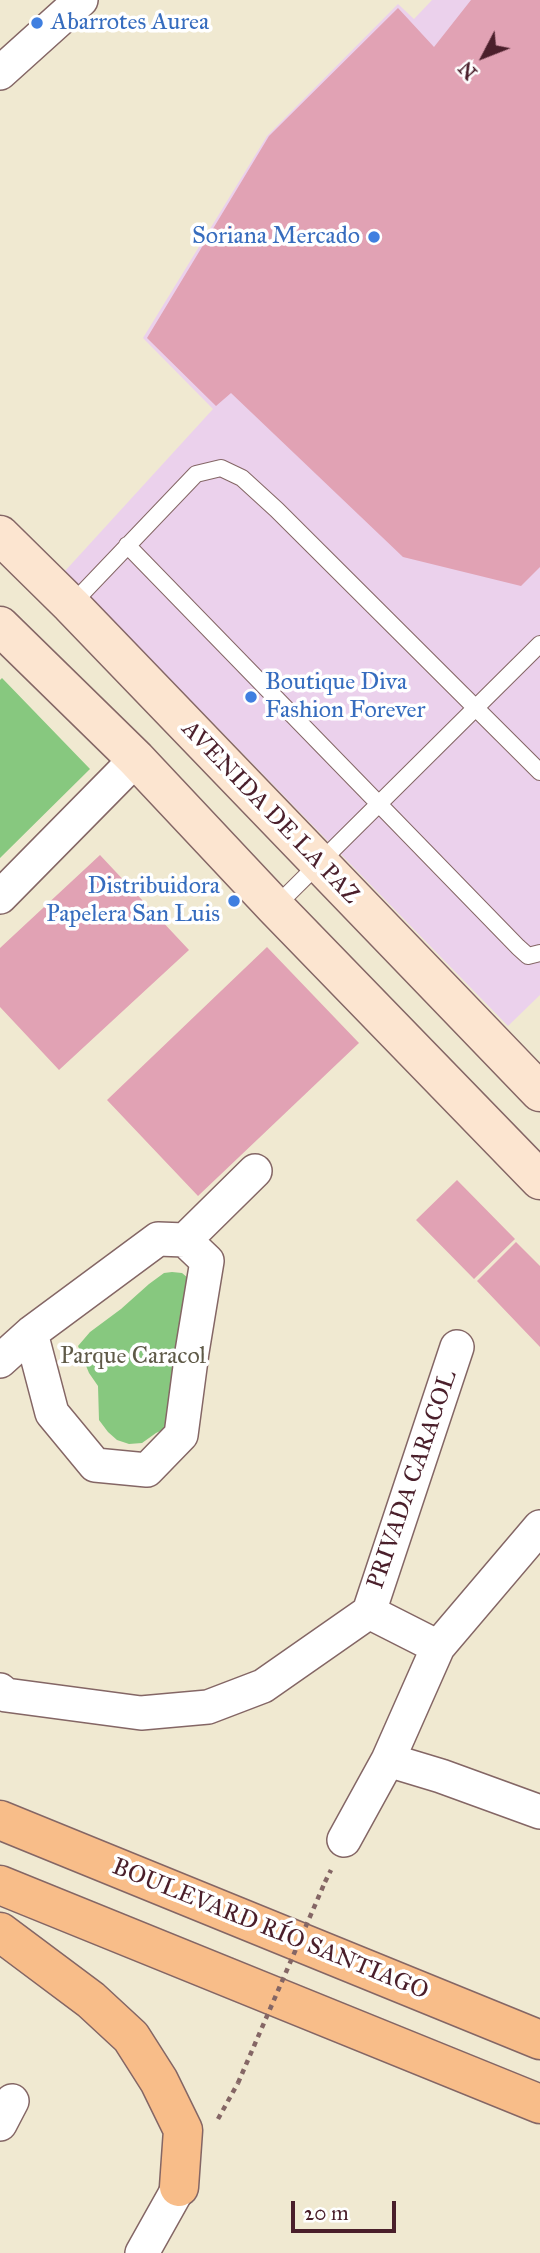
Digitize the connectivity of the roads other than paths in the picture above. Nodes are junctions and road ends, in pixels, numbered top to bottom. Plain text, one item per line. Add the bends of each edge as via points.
1 (82, 0) edge
2 (6, 56) edge
3 (0, 534) edge
4 (127, 545) junction
5 (71, 605) junction
6 (0, 626) edge
7 (540, 644) edge
8 (475, 708) junction
9 (136, 759) junction
10 (540, 772) edge
11 (379, 805) junction
12 (319, 865) junction
13 (0, 897) edge
14 (275, 906) junction
15 (540, 953) edge
16 (540, 1092) edge
17 (255, 1171) dead end
18 (540, 1180) edge
19 (185, 1240) junction
20 (31, 1333) junction
21 (457, 1347) dead end
22 (0, 1361) edge
23 (540, 1527) edge
24 (369, 1612) junction
25 (438, 1647) junction
26 (0, 1690) edge
27 (387, 1760) junction
28 (540, 1812) edge
29 (0, 1820) edge
30 (344, 1840) dead end
31 (0, 1885) edge
32 (0, 1932) edge
33 (540, 2040) edge
34 (540, 2104) edge
35 (179, 2188) joint
36 (142, 2253) edge

1 - 2 street
3 - 5 street, AVENIDA DE LA PAZ
4 - 5 lane
4 - 8 lane via 196,474 221,468 242,478 277,510
4 - 11 lane
5 - 12 street, AVENIDA DE LA PAZ
6 - 9 street
7 - 8 lane
8 - 10 lane
8 - 11 lane
9 - 13 street
9 - 14 street
11 - 12 lane
11 - 15 lane via 518,947 528,956
12 - 14 lane
12 - 16 street, AVENIDA DE LA PAZ
14 - 18 street
17 - 19 street
19 - 20 street via 158,1239
19 - 20 street via 207,1261 181,1434 147,1470 95,1465 52,1413
20 - 22 street
21 - 24 street, PRIVADA CARACOL
23 - 25 street
24 - 25 street, PRIVADA CARACOL
24 - 26 street, PRIVADA CARACOL via 263,1686 208,1707 141,1713 6,1695
25 - 27 street
27 - 28 street
27 - 30 street
29 - 33 main road, BOULEVARD RÍO SANTIAGO
31 - 34 main road
32 - 35 main road via 91,2000 131,2037 183,2130
35 - 36 street

